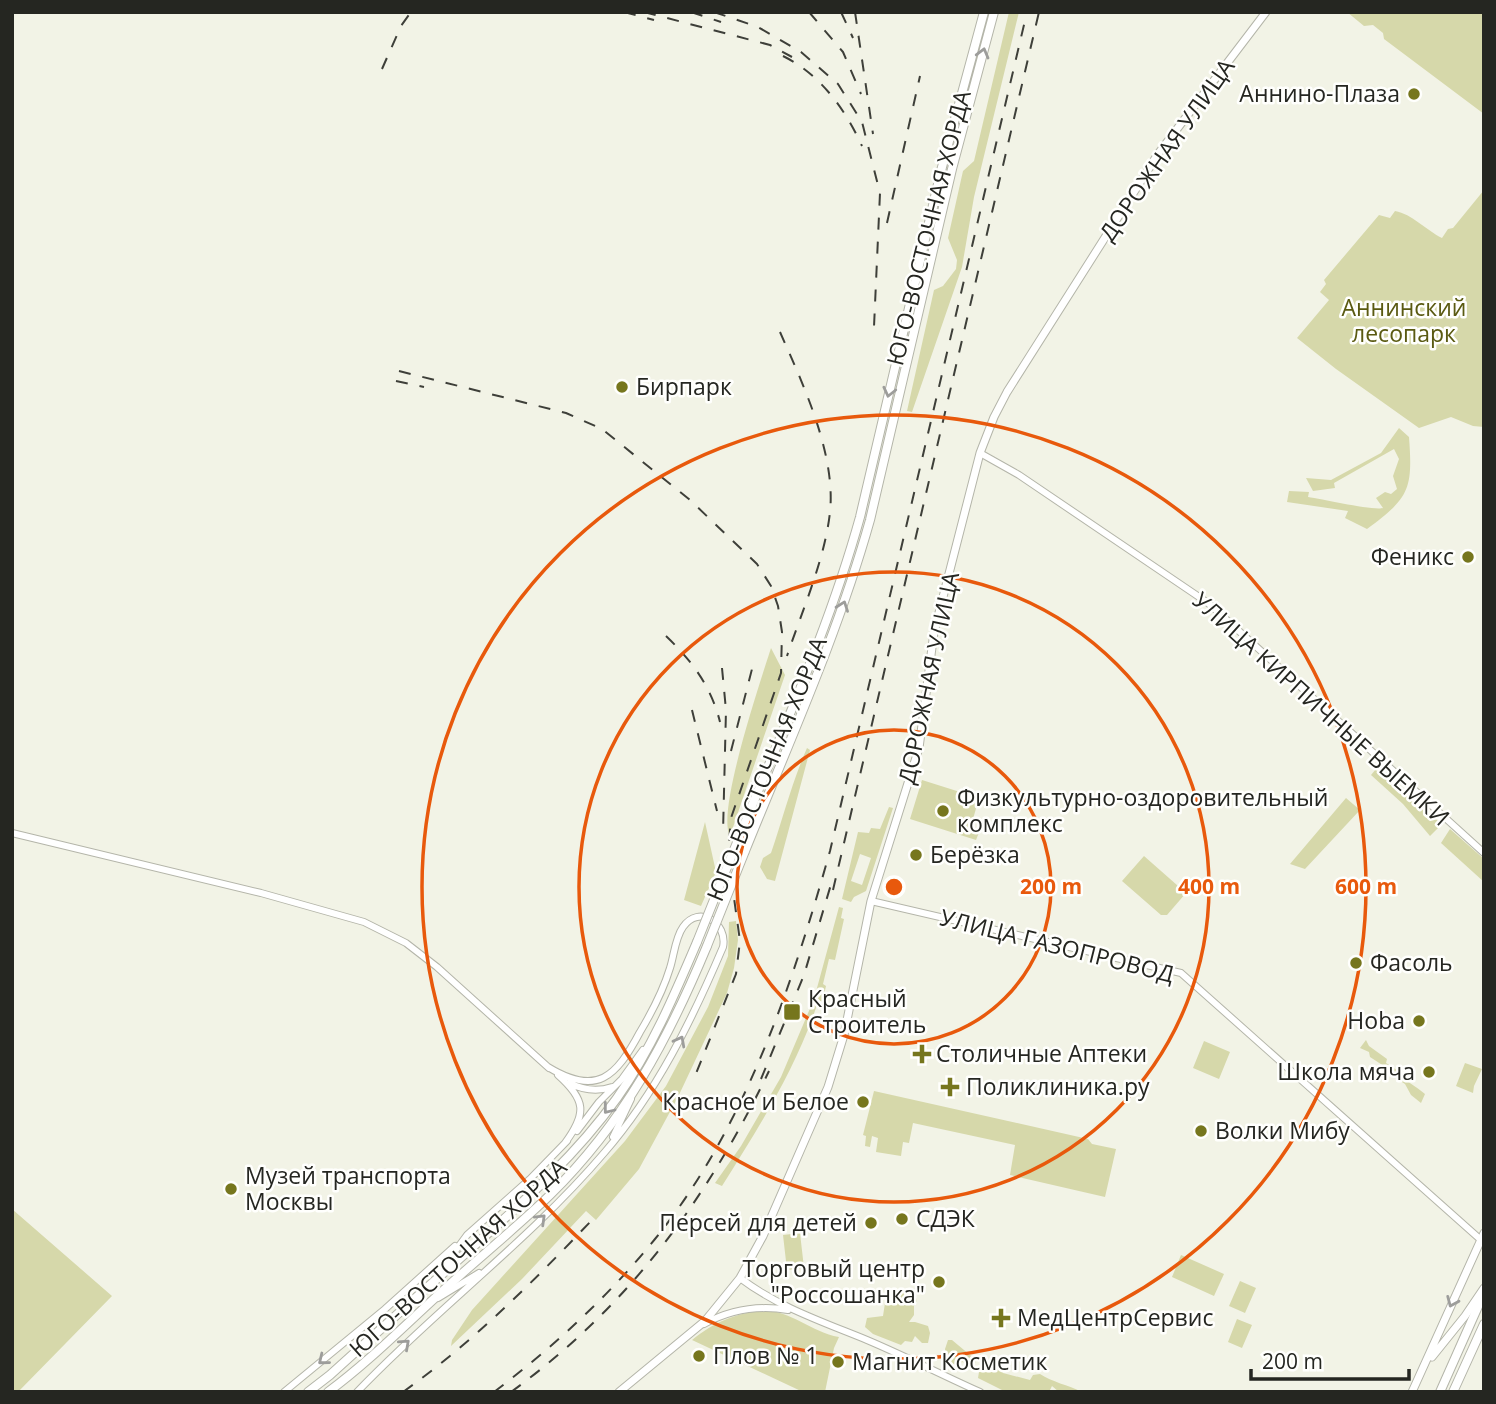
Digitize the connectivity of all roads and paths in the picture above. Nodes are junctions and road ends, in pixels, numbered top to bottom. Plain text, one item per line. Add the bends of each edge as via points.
1 (982, 12) edge
2 (994, 12) edge
3 (1266, 12) edge
4 (980, 453) junction
5 (12, 833) edge
6 (1484, 853) edge
7 (872, 901) junction
8 (670, 1006) junction
9 (548, 1066) junction
10 (564, 1081) junction
11 (638, 1085) junction
12 (614, 1086) junction
13 (565, 1143) junction
14 (606, 1151) junction
15 (467, 1235) junction
16 (1482, 1237) edge
17 (491, 1266) junction
18 (740, 1278) junction
19 (1484, 1290) edge
20 (421, 1293) junction
21 (430, 1302) junction
22 (796, 1311) junction
23 (1484, 1324) edge
24 (696, 1329) junction
25 (1423, 1368) junction
26 (284, 1392) edge
27 (308, 1392) edge
28 (328, 1392) edge
29 (357, 1392) edge
30 (619, 1392) edge
31 (980, 1392) edge
32 (1412, 1392) edge
33 (1440, 1392) edge
34 (1453, 1392) edge

1 -> 8 main road, ЮГО-ВОСТОЧНАЯ ХОРДА, bridge via 846,568
11 -> 2 main road, ЮГО-ВОСТОЧНАЯ ХОРДА, bridge via 680,1012 856,570
3 - 4 main road, ДОРОЖНАЯ УЛИЦА via 1131,194 1007,392
4 - 6 street, УЛИЦА КИРПИЧНЫЕ ВЫЕМКИ via 1208,603
4 - 7 main road, ДОРОЖНАЯ УЛИЦА via 934,632 922,735
5 - 9 street via 364,922 406,943 437,967
7 - 16 street, УЛИЦА ГАЗОПРОВОД via 1181,973
7 - 18 main road, ДОРОЖНАЯ УЛИЦА via 834,1072
8 - 12 street
8 -> 20 main road, ЮГО-ВОСТОЧНАЯ ХОРДА via 617,1097 580,1146
9 - 10 street
14 -> 9 street via 664,1070 688,1027 723,947 724,935 718,924 699,917 682,928 666,980 618,1068 599,1080 580,1082
10 - 12 street via 584,1089
10 - 13 street via 580,1107 580,1118
11 - 14 street
11 - 21 main road, ЮГО-ВОСТОЧНАЯ ХОРДА via 588,1153 550,1194
12 - 13 street
13 - 15 street
17 -> 14 street
15 - 20 street
15 -> 26 street
16 -> 25 main road
17 - 21 street
29 -> 17 street
18 - 22 street
18 - 24 main road, ДОРОЖНАЯ УЛИЦА
19 - 25 main road
19 - 33 main road
20 - 27 main road, ЮГО-ВОСТОЧНАЯ ХОРДА
21 - 28 main road, ЮГО-ВОСТОЧНАЯ ХОРДА
22 - 24 street via 738,1311
22 - 31 street
23 - 34 main road
24 - 30 main road, ДОРОЖНАЯ УЛИЦА
25 - 32 main road

